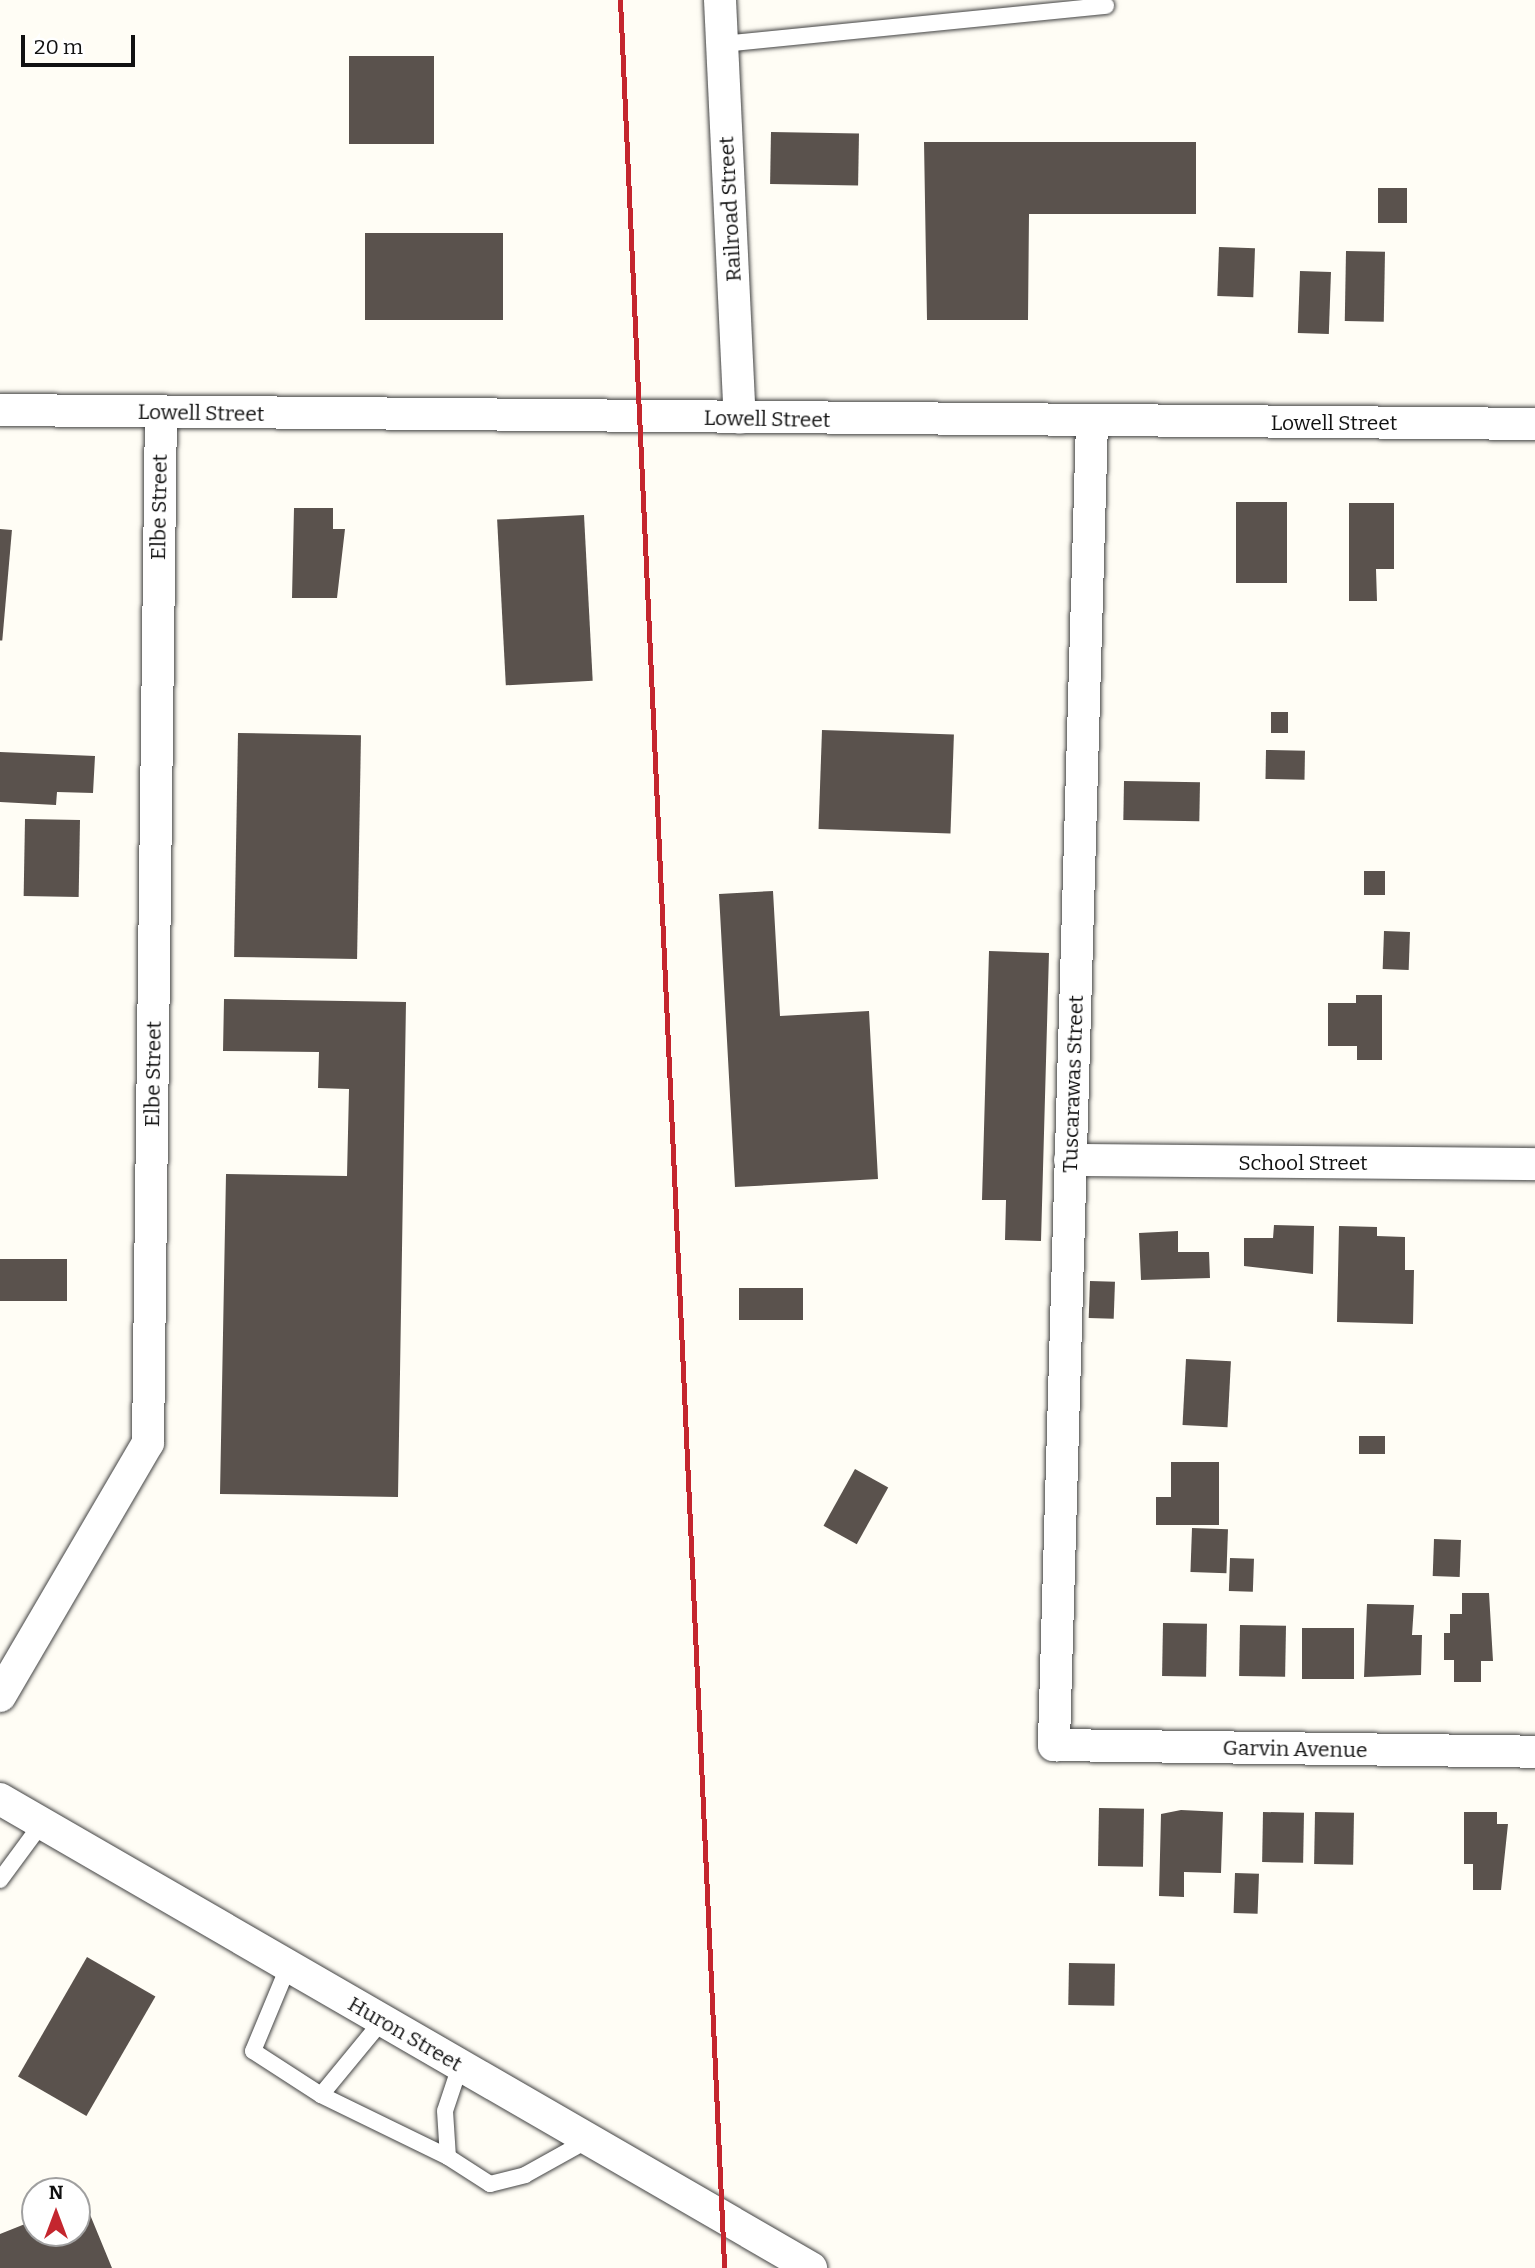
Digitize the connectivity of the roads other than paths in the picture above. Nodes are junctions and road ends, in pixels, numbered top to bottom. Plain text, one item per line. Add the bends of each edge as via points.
1 (720, 0) edge
2 (1106, 6) dead end
3 (723, 44) junction
4 (0, 410) edge
5 (160, 412) junction
6 (740, 418) junction
7 (1091, 422) junction
8 (1535, 424) edge
9 (1070, 1160) junction
10 (1535, 1164) edge
11 (0, 1696) edge
12 (1054, 1745) joint
13 (1535, 1752) edge
14 (0, 1799) edge
15 (42, 1823) junction
16 (0, 1880) edge
17 (288, 1967) junction
18 (382, 2021) junction
19 (460, 2066) junction
20 (321, 2095) junction
21 (588, 2140) junction
22 (447, 2157) junction
23 (811, 2268) edge

1 - 3 street, Railroad Street
2 - 3 lane
3 - 6 street, Railroad Street
4 - 5 street, Lowell Street
5 - 6 street, Lowell Street
5 - 11 street, Elbe Street via 148,1443
6 - 7 street, Lowell Street
7 - 8 street, Lowell Street
7 - 9 street, Tuscarawas Street
9 - 10 street, School Street
9 - 12 street, Tuscarawas Street
12 - 13 street, Garvin Avenue
14 - 15 street, Huron Street
15 - 16 lane
15 - 17 street, Huron Street
17 - 18 street, Huron Street
17 - 20 lane via 253,2051
18 - 19 street, Huron Street
18 - 20 lane
19 - 21 street, Huron Street
19 - 22 lane via 445,2111
20 - 22 lane
21 - 22 lane via 525,2175 490,2184
21 - 23 street, Huron Street

